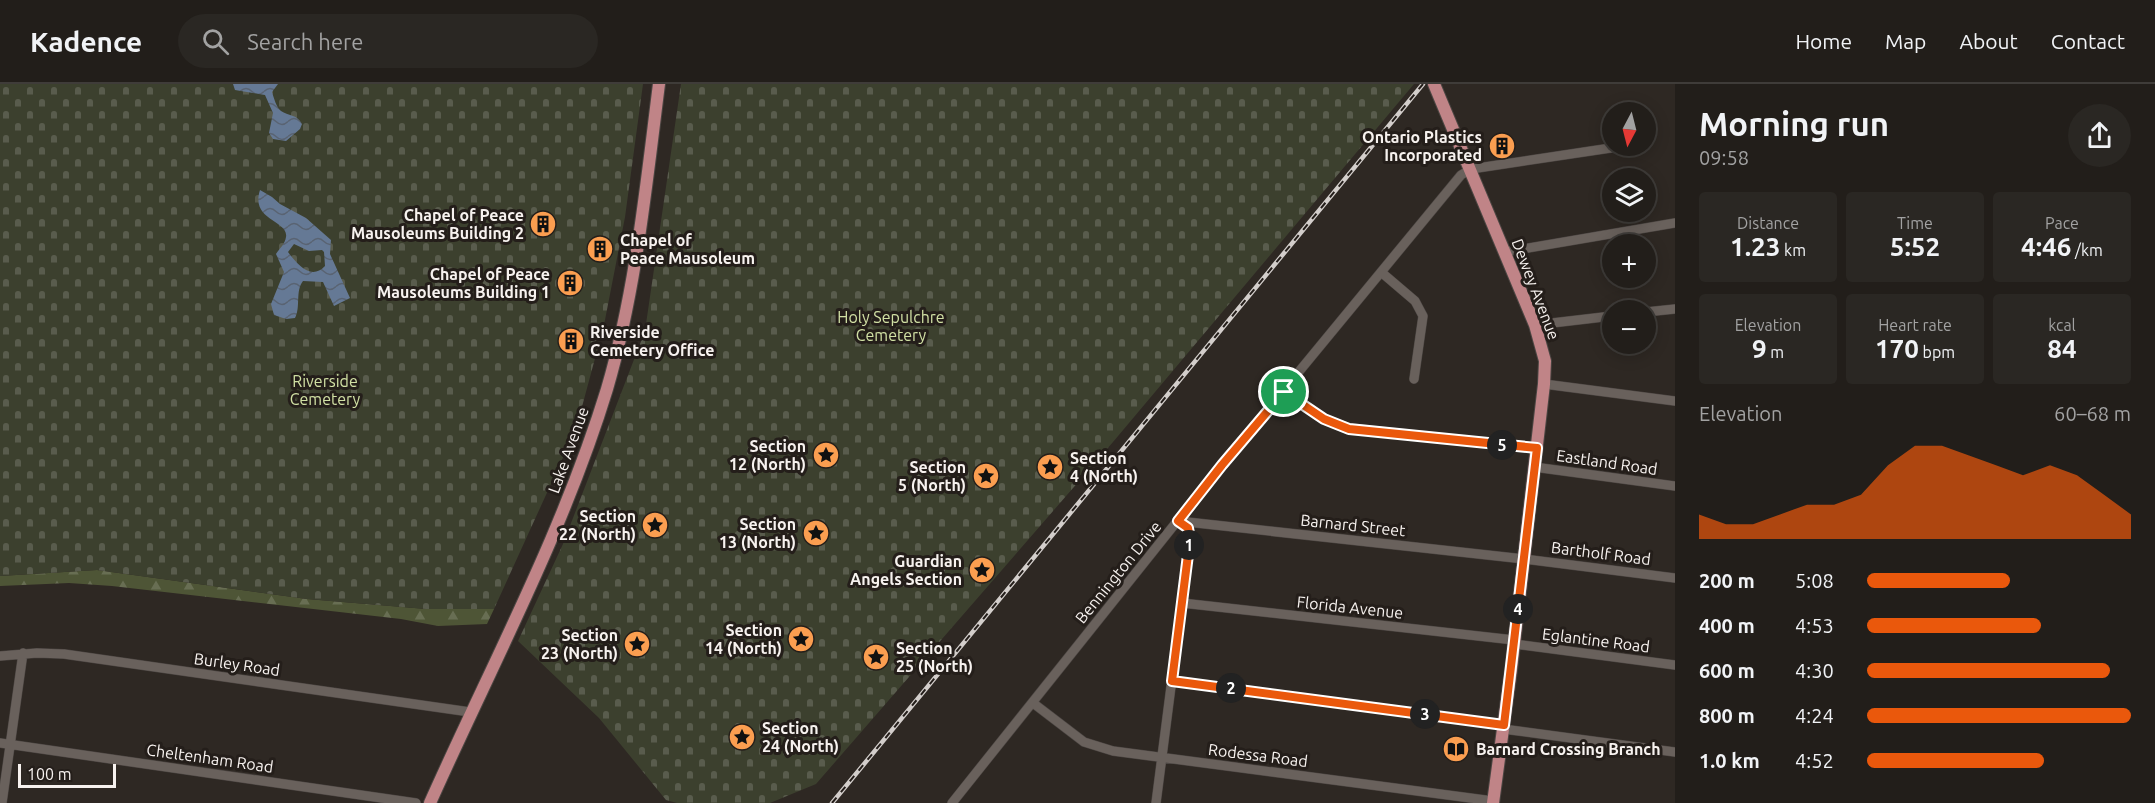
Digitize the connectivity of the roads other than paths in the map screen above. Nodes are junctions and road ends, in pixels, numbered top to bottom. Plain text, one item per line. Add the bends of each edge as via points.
1 (659, 84) edge
2 (1434, 84) edge
3 (1602, 149) edge
4 (1471, 169) junction
5 (1675, 223) edge
6 (1505, 252) junction
7 (1381, 272) junction
8 (1675, 309) edge
9 (1656, 311) edge
10 (1602, 317) edge
11 (1535, 325) junction
12 (1414, 379) dead end
13 (1544, 384) junction
14 (1284, 392) junction
15 (1675, 401) edge
16 (1537, 448) junction
17 (1534, 467) junction
18 (1675, 486) edge
19 (1178, 521) junction
20 (1524, 559) junction
21 (1675, 578) edge
22 (1182, 603) junction
23 (1514, 642) junction
24 (23, 653) junction
25 (0, 656) edge
26 (1675, 665) edge
27 (1172, 681) junction
28 (1033, 703) junction
29 (470, 712) junction
30 (1504, 727) junction
31 (5, 744) edge
32 (1675, 753) edge
33 (1162, 758) junction
34 (1493, 802) edge
35 (2, 803) edge
36 (416, 803) edge
37 (430, 803) edge
38 (952, 803) edge
39 (1156, 803) edge

1 - 29 main road, Lake Avenue via 633,269 607,387 555,531
2 - 4 main road, Dewey Avenue
3 - 4 street
4 - 6 main road, Dewey Avenue
4 - 7 street, Bennington Drive via 1457,178
5 - 6 street
6 - 11 main road, Dewey Avenue
7 - 12 street via 1415,301 1423,316
7 - 14 street, Bennington Drive
8 - 9 street
10 - 11 street
11 - 13 main road, Dewey Avenue via 1545,361
13 - 15 street
13 - 16 main road, Dewey Avenue
14 - 16 street via 1324,419 1349,429
14 - 19 street, Bennington Drive
16 - 17 main road, Dewey Avenue
17 - 18 street, Eastland Road
17 - 20 main road, Dewey Avenue
19 - 20 street, Barnard Street
19 - 22 street via 1188,528 1190,535
19 - 28 street, Bennington Drive
20 - 21 street, Bartholf Road
20 - 23 main road, Dewey Avenue
22 - 23 street, Florida Avenue
22 - 27 street
23 - 26 street, Eglantine Road
23 - 30 main road, Dewey Avenue
24 - 25 street, Burley Road
24 - 29 street, Burley Road via 64,654
24 - 31 street
27 - 30 street
27 - 33 street
28 - 33 street, Rodessa Road via 1090,745
28 - 38 street, Bennington Drive
29 - 37 main road, Lake Avenue
30 - 32 street
30 - 34 main road, Dewey Avenue
31 - 35 street
31 - 36 street, Cheltenham Road
33 - 34 street, Rodessa Road
33 - 39 street

